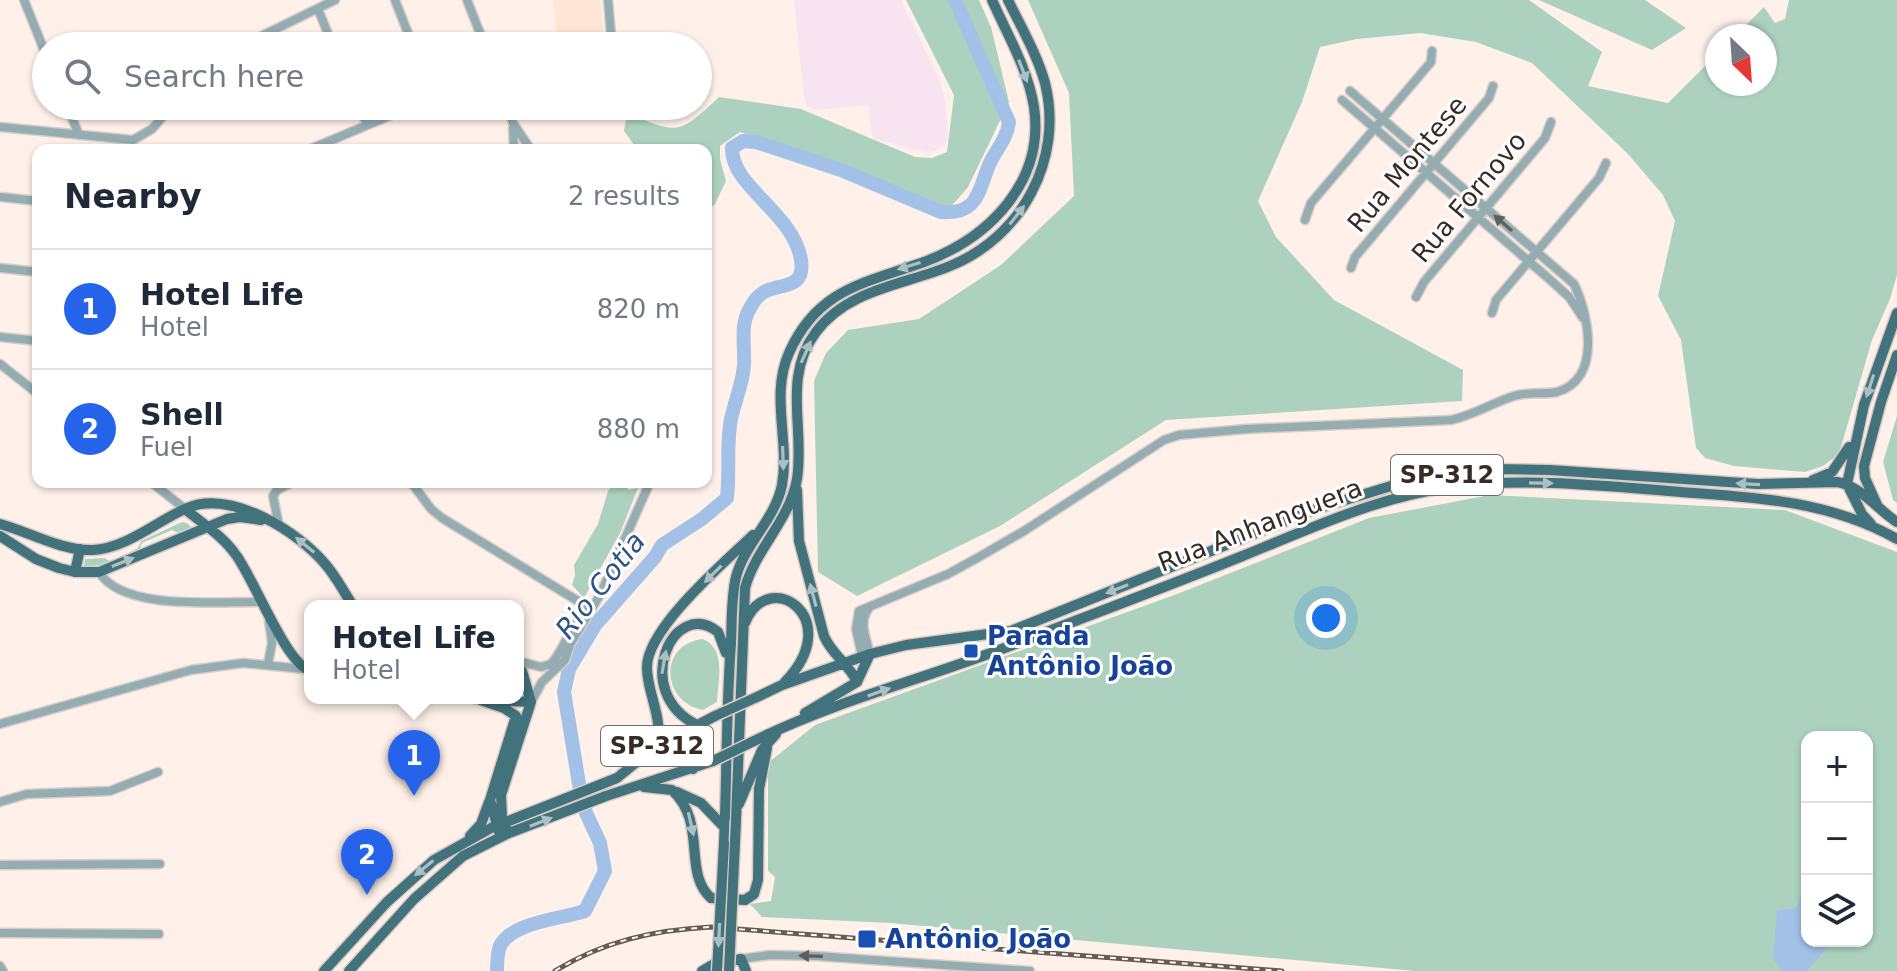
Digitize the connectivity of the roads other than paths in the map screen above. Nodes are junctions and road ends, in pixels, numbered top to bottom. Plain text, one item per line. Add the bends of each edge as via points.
1 (24, 0) edge
2 (335, 0) edge
3 (395, 0) edge
4 (467, 0) edge
5 (608, 0) edge
6 (992, 0) edge
7 (1008, 0) edge
8 (318, 9) junction
9 (37, 32) edge
10 (270, 32) edge
11 (327, 32) edge
12 (408, 32) edge
13 (480, 32) edge
14 (611, 32) edge
15 (1432, 51) dead end
16 (1493, 86) dead end
17 (1350, 91) dead end
18 (1342, 100) dead end
19 (1384, 119) junction
20 (73, 120) edge
21 (160, 120) edge
22 (365, 120) edge
23 (379, 120) edge
24 (512, 120) edge
25 (1551, 122) dead end
26 (513, 123) junction
27 (367, 125) junction
28 (1, 126) edge
29 (1376, 128) junction
30 (79, 135) junction
31 (322, 144) edge
32 (514, 144) edge
33 (527, 144) edge
34 (1606, 163) dead end
35 (1434, 164) junction
36 (1426, 172) junction
37 (0, 197) edge
38 (32, 200) edge
39 (1484, 207) junction
40 (1478, 215) junction
41 (1305, 220) dead end
42 (1536, 252) junction
43 (1529, 261) junction
44 (0, 268) edge
45 (1351, 268) dead end
46 (32, 271) edge
47 (1416, 297) dead end
48 (1492, 313) dead end
49 (1897, 313) edge
50 (1585, 322) junction
51 (0, 337) edge
52 (32, 340) edge
53 (1897, 355) edge
54 (0, 364) edge
55 (32, 389) edge
56 (1855, 434) junction
57 (797, 480) junction
58 (1801, 484) junction
59 (1847, 484) junction
60 (159, 488) edge
61 (281, 488) edge
62 (415, 488) edge
63 (647, 488) edge
64 (1879, 508) junction
65 (185, 509) junction
66 (769, 520) junction
67 (1897, 522) edge
68 (0, 524) edge
69 (275, 524) junction
70 (1871, 524) junction
71 (208, 528) junction
72 (0, 536) edge
73 (1897, 539) edge
74 (61, 545) junction
75 (80, 549) junction
76 (54, 566) junction
77 (75, 572) junction
78 (99, 572) junction
79 (349, 600) edge
80 (265, 607) junction
81 (591, 609) junction
82 (743, 628) junction
83 (866, 655) junction
84 (845, 663) junction
85 (268, 664) junction
86 (304, 667) edge
87 (524, 667) edge
88 (304, 669) edge
89 (728, 670) junction
90 (524, 682) edge
91 (857, 682) junction
92 (782, 685) junction
93 (524, 702) edge
94 (531, 702) junction
95 (510, 704) edge
96 (0, 724) edge
97 (787, 724) junction
98 (697, 725) junction
99 (675, 736) junction
100 (769, 741) junction
101 (655, 747) junction
102 (693, 769) junction
103 (158, 772) dead end
104 (634, 786) junction
105 (672, 790) junction
106 (490, 800) junction
107 (0, 802) edge
108 (737, 815) junction
109 (724, 828) junction
110 (503, 829) junction
111 (465, 840) junction
112 (160, 864) dead end
113 (0, 865) edge
114 (0, 933) edge
115 (159, 934) dead end
116 (741, 959) junction
117 (1000, 970) edge
118 (324, 971) edge
119 (349, 971) edge
120 (702, 971) edge
121 (717, 971) edge
122 (729, 971) edge
123 (746, 971) edge
124 (1030, 971) edge

1 - 9 street
2 - 8 street
3 - 12 street
4 - 13 street
5 - 14 street
6 -> 66 main road via 1034,107 1034,143 1020,186 1009,205 975,236 924,262 852,286 813,314 784,368 784,472
57 -> 7 main road via 797,379 802,358 824,323 863,296 951,266 987,246 1018,215 1042,172 1049,128 1045,83
8 - 10 street
8 - 11 street
15 - 19 street via 1431,62
16 - 35 street, Rua Montese via 1489,98
17 - 19 street
18 - 29 street
19 - 29 street
19 - 35 street
20 - 30 street
21 - 30 street via 133,140
22 - 27 street
23 - 27 street
24 - 26 street
25 - 39 street, Rua Fornovo via 1545,138
26 - 32 street
26 - 33 street
27 - 31 street
28 - 30 street
29 - 36 street
29 - 41 street via 1311,203
34 - 42 street
35 - 36 street, Rua Montese
35 - 39 street
36 - 40 street
36 - 45 street, Rua Montese
37 - 38 street
39 - 40 street, Rua Fornovo
42 -> 39 street
40 - 43 street
40 - 47 street, Rua Fornovo
42 - 43 street
42 - 50 street via 1574,284
43 - 48 street via 1496,300
43 - 50 street via 1569,297
44 - 46 street
49 -> 56 main road
50 - 83 street via 1588,341 1582,374 1554,393 1515,395 1451,420 1179,435 1146,449 979,557 872,604 863,619
51 - 52 street
53 - 64 main road via 1864,466
54 - 55 street
56 - 58 main road via 1832,472
56 - 59 main road
57 - 82 main road via 749,573
84 -> 57 main road via 829,647 821,627 799,541
58 - 59 main road, Rua Anhanguera / SP-312
58 -> 83 main road, Rua Anhanguera / SP-312 via 1494,469 1404,482 1316,509 1011,631
59 - 64 main road
59 - 70 main road
60 - 65 street
61 - 69 street via 273,496
62 - 81 street via 442,518
63 - 81 street
64 - 67 main road
65 - 69 main road via 222,504
65 - 71 main road
65 - 75 main road via 119,543
66 - 89 main road via 736,576
66 -> 101 main road via 655,639 647,659 659,734
68 - 74 main road
69 - 71 main road via 240,517
79 -> 69 main road via 325,564
70 - 73 main road, Rua Anhanguera / SP-312
97 -> 70 main road, Rua Anhanguera / SP-312 via 981,657 1337,516 1425,491 1540,483 1762,497
78 -> 71 main road
71 - 80 main road via 238,558
72 - 76 main road
74 - 75 main road
74 - 76 main road
75 - 77 main road
76 - 77 main road
77 - 78 main road
78 - 80 street via 111,586 134,596
80 - 85 street via 272,643
80 - 86 main road via 293,658
81 - 87 street via 580,617 551,664
81 - 94 street via 565,660 542,682
82 - 92 main road via 755,606 775,597 802,612 808,630 806,652
82 - 108 main road
83 - 84 main road, Rua Anhanguera / SP-312
83 - 91 main road
84 - 91 main road
84 - 92 main road, Rua Anhanguera / SP-312
85 - 88 street
85 - 96 street via 191,670
98 -> 89 main road via 675,710 665,691 666,650 678,633 705,625 723,640
89 - 109 main road
90 - 94 main road
91 - 97 main road
92 - 98 main road, Rua Anhanguera / SP-312, bridge
93 - 94 main road
94 - 110 main road via 501,795
95 - 106 main road via 516,716
97 - 100 main road
97 - 102 main road, Rua Anhanguera / SP-312, bridge
98 - 99 main road, SP-312
99 - 101 main road, SP-312
99 - 102 main road via 677,757
105 -> 100 main road via 691,819 705,893 745,900 754,894 758,880 759,789
100 - 108 main road via 756,760
101 - 110 main road, SP-312 via 617,778
102 - 104 main road, SP-312
103 - 107 street via 110,791 27,794
104 - 105 main road
110 -> 104 main road, SP-312
105 - 109 main road via 701,803
106 - 110 main road
106 - 111 main road via 481,824
108 - 122 main road, bridge
109 -> 121 main road, bridge
110 - 111 main road, SP-312
110 - 119 main road, SP-312 via 432,882
111 -> 118 main road, SP-312 via 405,884
112 - 113 street
114 - 115 street
117 -> 116 street via 816,956
116 - 120 main road
116 - 123 main road
117 - 124 street

